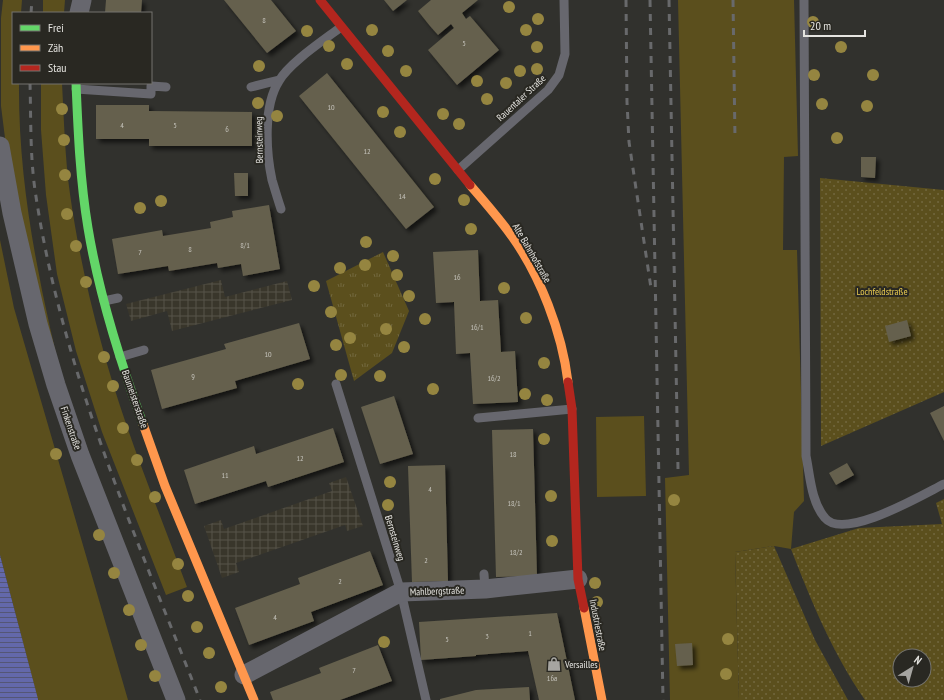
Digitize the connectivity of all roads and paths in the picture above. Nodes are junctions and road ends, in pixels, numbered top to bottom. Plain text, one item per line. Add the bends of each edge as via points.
1 (82, 0) edge
2 (320, 0) edge
3 (564, 0) edge
4 (804, 0) edge
5 (79, 12) edge
6 (341, 27) junction
7 (279, 80) junction
8 (76, 86) edge
9 (166, 87) dead end
10 (251, 87) dead end
11 (0, 146) edge
12 (458, 170) junction
13 (281, 209) dead end
14 (118, 298) dead end
15 (104, 301) junction
16 (144, 350) dead end
17 (120, 357) junction
18 (336, 384) dead end
19 (572, 410) junction
20 (478, 418) dead end
21 (944, 484) edge
22 (578, 579) junction
23 (401, 592) junction
24 (244, 675) junction
25 (176, 700) edge
26 (254, 700) edge
27 (426, 700) edge
28 (602, 700) edge

1 - 5 street
2 - 6 street, Alte Bahnhofstraße
3 - 12 lane, Rauentaler Straße via 565,54 559,75 548,90
4 - 21 lane via 806,456 818,507 825,519 834,524 844,525 874,518
6 - 7 lane, Bernsteinweg via 294,64
6 - 12 street, Alte Bahnhofstraße
7 - 10 lane
7 - 13 lane, Bernsteinweg via 272,94 268,122 268,152 272,180
8 - 9 lane via 151,94 151,86
8 - 15 street, Baumeisterstraße via 79,149 87,188 88,228
11 - 25 street, Finkenstraße via 12,213 38,324 56,385 80,455
12 - 19 street, Alte Bahnhofstraße via 511,235 534,273 550,309 560,343
14 - 15 lane
15 - 17 street, Baumeisterstraße
16 - 17 lane
17 - 24 street, Baumeisterstraße via 165,486
18 - 23 lane, Bernsteinweg
19 - 20 lane
19 - 22 street, Alte Bahnhofstraße
22 - 23 street, Mahlbergstraße via 485,581
22 - 28 street, Industriestraße
23 - 24 street, Mahlbergstraße
23 - 27 lane, Bernsteinweg
24 - 26 street, Baumeisterstraße

